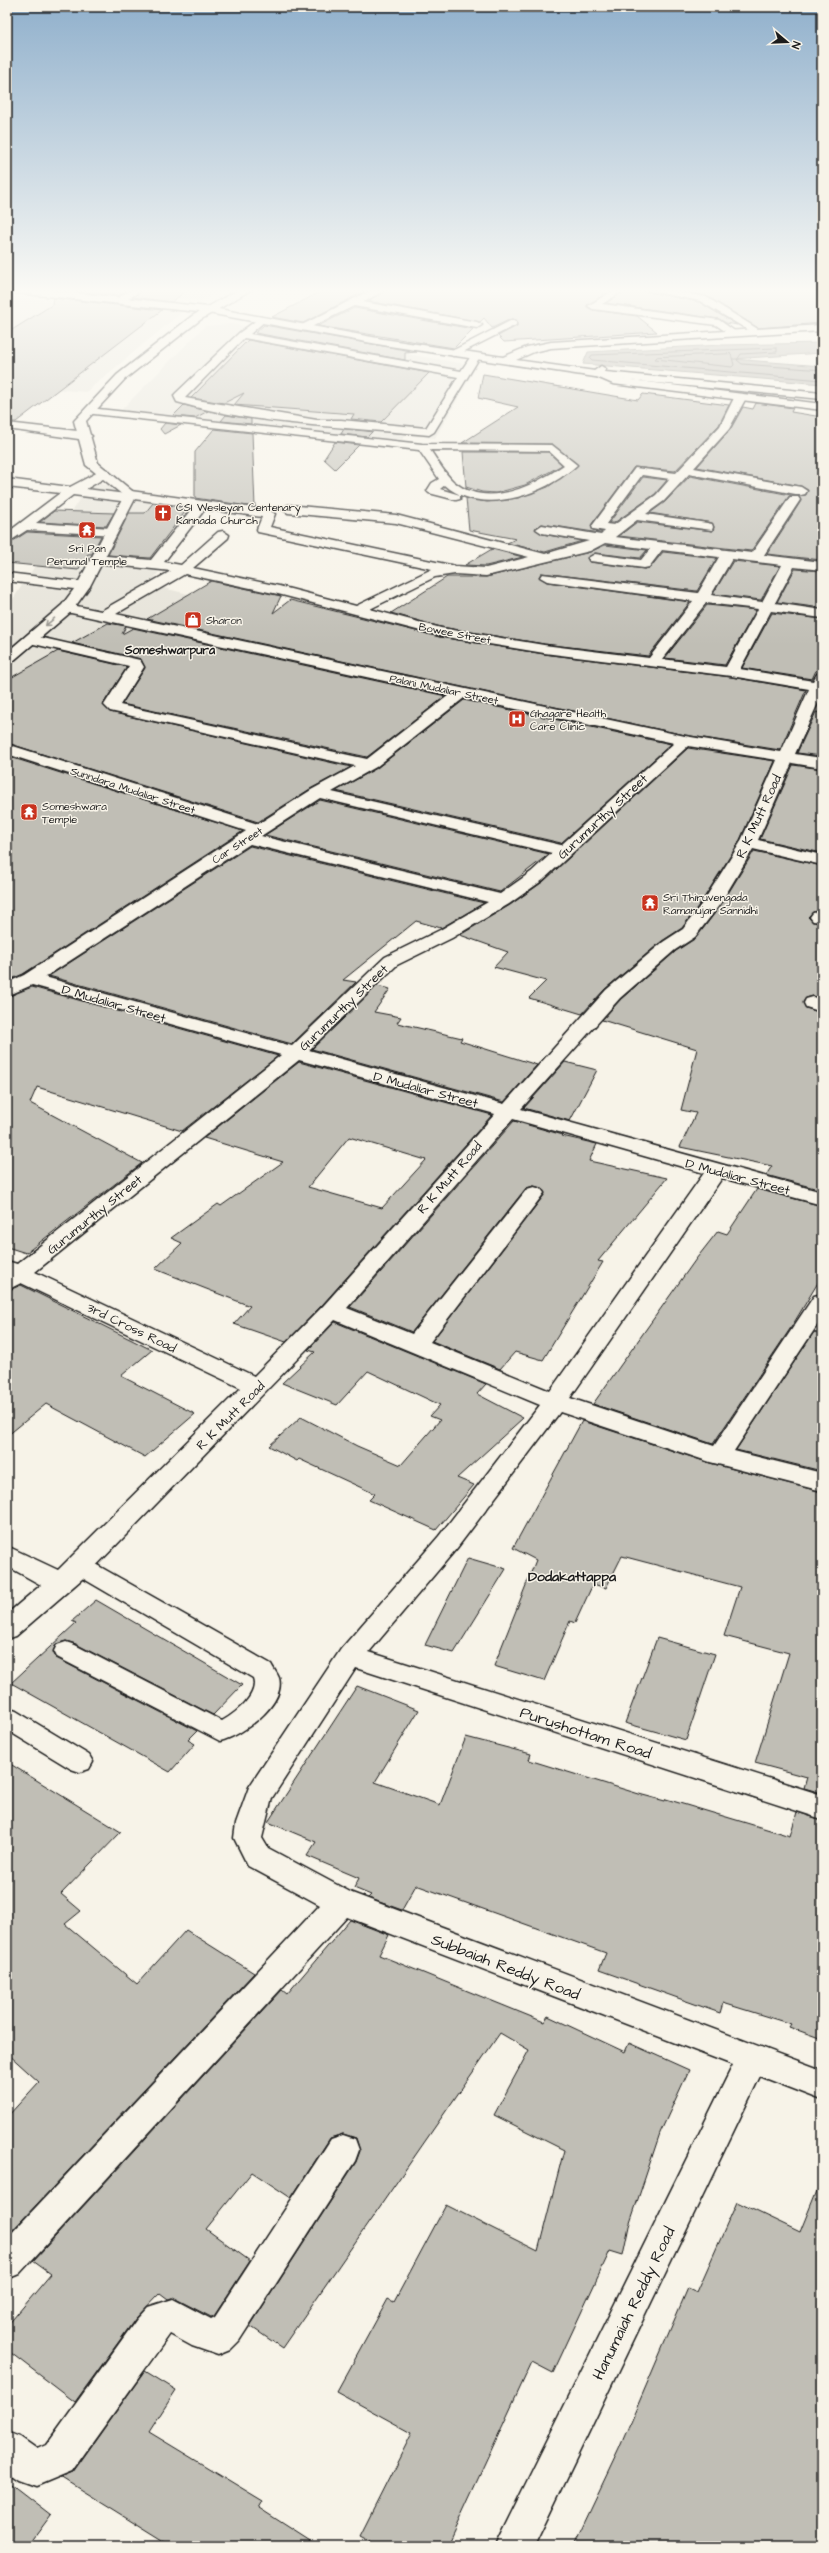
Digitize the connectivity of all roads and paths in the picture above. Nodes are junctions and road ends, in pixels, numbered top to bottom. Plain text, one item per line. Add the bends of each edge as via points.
1 (93, 407) edge
2 (212, 407) edge
3 (444, 407) edge
4 (735, 407) edge
5 (89, 411) junction
6 (7, 426) edge
7 (429, 432) junction
8 (86, 436) junction
9 (422, 447) junction
10 (104, 473) junction
11 (684, 473) junction
12 (7, 483) edge
13 (441, 483) junction
14 (23, 485) junction
15 (69, 492) junction
16 (7, 495) edge
17 (130, 497) junction
18 (456, 497) dead end
19 (202, 505) junction
20 (288, 509) dead end
21 (634, 516) junction
22 (7, 522) edge
23 (24, 525) junction
24 (707, 527) dead end
25 (542, 529) dead end
26 (615, 530) junction
27 (111, 532) junction
28 (223, 535) dead end
29 (7, 539) edge
30 (603, 539) junction
31 (659, 546) junction
32 (728, 554) junction
33 (542, 557) junction
34 (595, 558) dead end
35 (755, 558) junction
36 (96, 559) junction
37 (790, 562) junction
38 (154, 564) junction
39 (822, 566) edge
40 (184, 569) junction
41 (455, 570) junction
42 (7, 577) edge
43 (547, 577) dead end
44 (83, 586) junction
45 (702, 599) junction
46 (768, 607) junction
47 (67, 608) junction
48 (358, 610) junction
49 (822, 614) edge
50 (102, 616) junction
51 (30, 639) junction
52 (7, 659) edge
53 (652, 663) junction
54 (732, 672) junction
55 (820, 681) edge
56 (461, 693) junction
57 (685, 741) junction
58 (7, 749) edge
59 (785, 758) junction
60 (822, 763) edge
61 (370, 764) junction
62 (317, 793) junction
63 (253, 834) junction
64 (748, 843) junction
65 (564, 851) junction
66 (822, 860) edge
67 (503, 900) junction
68 (30, 980) junction
69 (8, 989) edge
70 (294, 1054) junction
71 (507, 1111) junction
72 (716, 1171) junction
73 (534, 1194) dead end
74 (822, 1199) edge
75 (11, 1275) edge
76 (822, 1301) edge
77 (332, 1310) junction
78 (813, 1330) edge
79 (416, 1345) junction
80 (258, 1387) junction
81 (556, 1402) junction
82 (719, 1456) junction
83 (822, 1482) edge
84 (7, 1555) edge
85 (80, 1566) junction
86 (60, 1583) junction
87 (7, 1629) edge
88 (66, 1651) dead end
89 (350, 1656) junction
90 (7, 1718) edge
91 (80, 1762) dead end
92 (822, 1807) edge
93 (342, 1902) junction
94 (752, 2060) junction
95 (822, 2085) edge
96 (343, 2150) dead end
97 (7, 2262) edge
98 (7, 2450) edge
99 (514, 2546) edge

1 - 5 street
2 - 7 lane via 317,423
3 - 7 lane
4 - 11 street via 725,427
5 - 8 street via 80,421
5 - 9 lane
6 - 8 street
7 - 9 lane
8 - 10 street via 92,465
9 - 13 lane
9 - 13 lane via 552,448 571,465 548,488 500,498 467,495
10 - 15 street
10 - 17 street
11 - 21 street via 660,498
11 - 26 street via 638,471 598,526
11 - 35 street via 797,496
12 - 14 street
13 - 18 lane via 433,491
14 - 15 street
14 - 16 street
15 - 17 street
15 - 23 street
17 - 19 street
17 - 27 street
19 - 38 street
19 - 41 street via 268,514 263,529
20 - 33 street via 396,519
21 - 24 street
21 - 26 street
22 - 23 street
23 - 27 street
23 - 29 street
25 - 30 street
26 - 30 street
27 - 36 street
28 - 40 street
30 - 31 street
30 - 33 street via 585,548
31 - 32 street
31 - 34 street via 644,564
32 - 35 street
32 - 45 street
33 - 41 street via 486,572
35 - 37 street
36 - 38 street, Bowee Street
36 - 44 street
37 - 39 street
37 - 46 street
38 - 40 street, Bowee Street
40 - 48 street, Bowee Street
40 - 50 street
41 - 48 street via 432,573
42 - 44 street
43 - 45 street
44 - 47 street
45 - 46 street
45 - 53 street
46 - 49 street
46 - 54 street
47 - 50 street, Palani Mudaliar Street
47 -> 51 street
48 - 53 street, Bowee Street via 440,632
50 - 56 street, Palani Mudaliar Street
51 - 52 street
51 - 61 street via 135,663 137,667 112,707
53 - 54 street, Bowee Street
54 - 55 street, Bowee Street
55 - 59 street, R K Mutt Road
56 - 57 street, Palani Mudaliar Street
56 - 61 street, Car Street
57 - 59 street, Palani Mudaliar Street
57 - 65 street, Gurumurthy Street
58 - 63 street, Sunndara Mudaliar Street
59 - 60 street, Palani Mudaliar Street
59 - 64 street, R K Mutt Road
61 - 62 street, Car Street
62 - 63 street, Car Street
62 - 65 street
63 - 67 street, Sunndara Mudaliar Street
63 - 68 street, Car Street
64 - 66 street
64 - 71 street, R K Mutt Road via 711,904 689,933 669,946 613,994
65 - 67 street, Gurumurthy Street via 537,876
67 - 70 street, Gurumurthy Street via 446,934 391,962
68 - 69 street, Car Street
68 - 70 street, D Mudaliar Street
70 - 71 street, D Mudaliar Street
70 - 75 street, Gurumurthy Street
71 - 72 street, D Mudaliar Street
71 - 77 street, R K Mutt Road
72 - 74 street, D Mudaliar Street
72 - 81 street, Subbaiah Reddy Road
73 - 79 street
75 - 80 street, 3rd Cross Road
76 - 78 street
77 - 79 street
77 - 80 street, R K Mutt Road
78 - 82 street
79 - 81 street
80 - 85 street, R K Mutt Road
81 - 82 street
81 - 89 street, Subbaiah Reddy Road via 448,1542
82 - 83 street
84 - 86 street
85 - 86 street, R K Mutt Road
85 - 88 lane via 262,1671 268,1681 268,1687 239,1723 228,1731 220,1731
86 - 87 street, R K Mutt Road
89 - 92 street, Purushottam Road
89 - 93 street, Subbaiah Reddy Road via 259,1795 248,1838 258,1857
90 - 91 lane
93 - 94 street, Subbaiah Reddy Road
93 - 97 street
94 - 95 street, Subbaiah Reddy Road
94 - 99 street, Hanumaiah Reddy Road
96 - 98 street via 227,2329 218,2338 204,2334 173,2316 160,2319 59,2458 43,2468 28,2466

